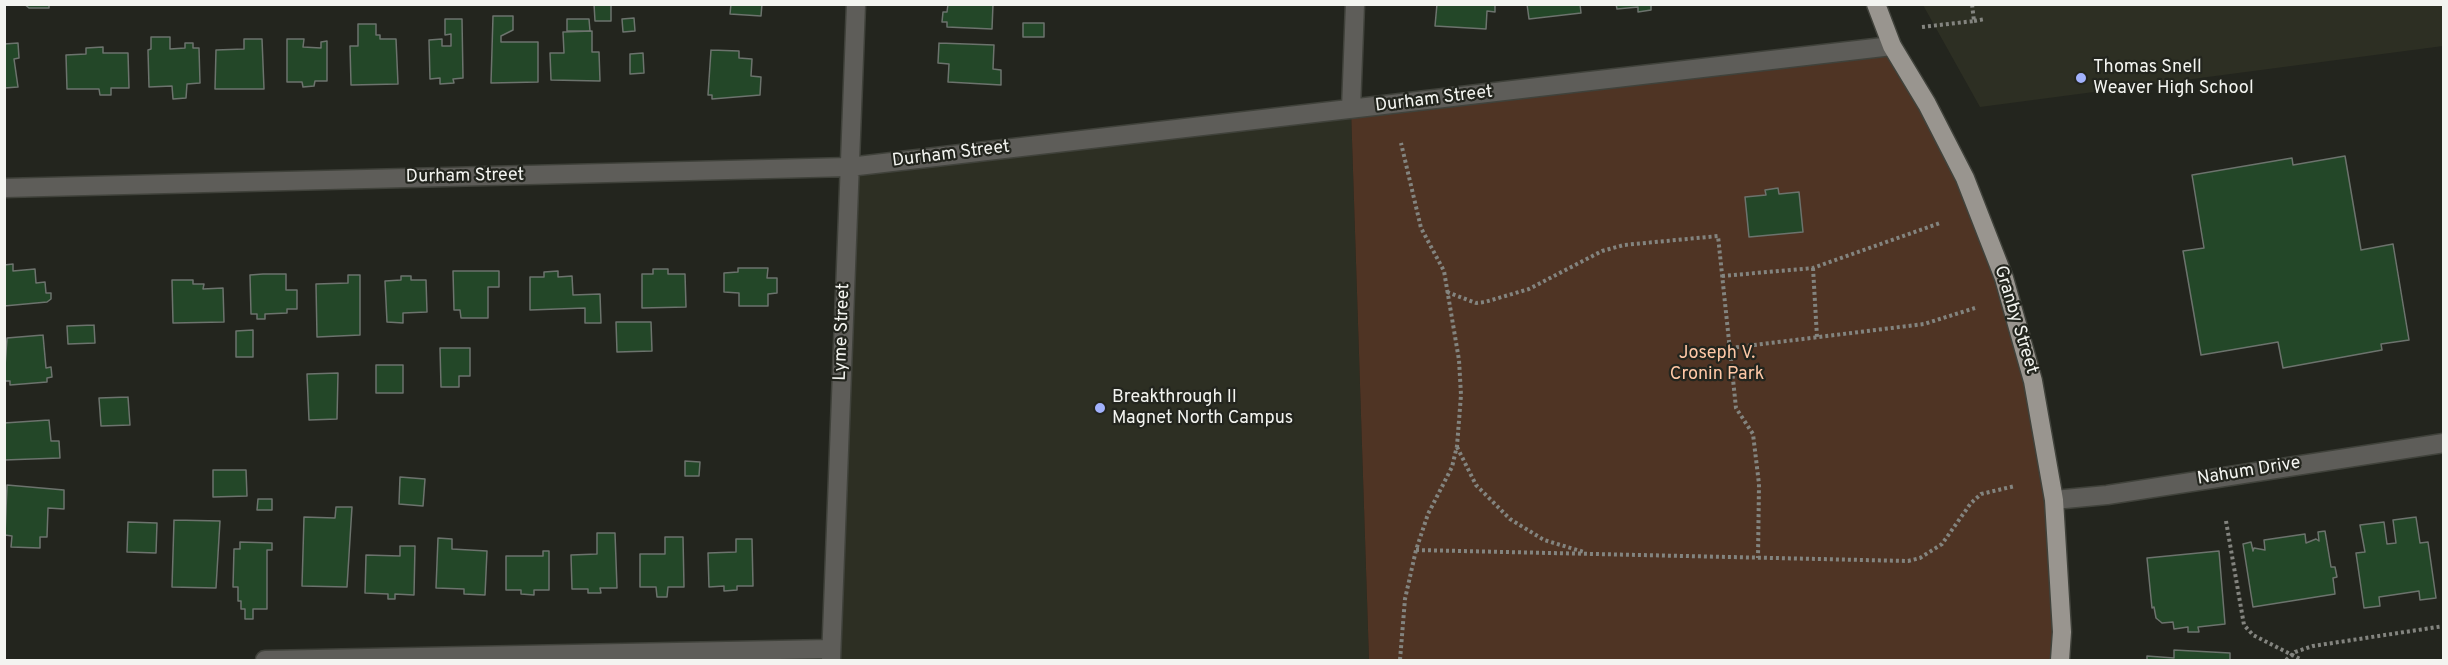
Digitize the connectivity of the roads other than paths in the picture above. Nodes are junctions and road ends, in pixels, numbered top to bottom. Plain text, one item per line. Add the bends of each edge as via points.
1 (856, 4) edge
2 (1355, 4) edge
3 (1876, 4) edge
4 (1892, 46) junction
5 (1351, 110) junction
6 (849, 167) junction
7 (4, 188) edge
8 (2444, 443) edge
9 (2054, 500) junction
10 (831, 655) edge
11 (265, 660) edge
12 (2060, 660) edge

1 - 6 street, Lyme Street
2 - 5 street
3 - 4 main road, Granby Street
4 - 5 street, Durham Street
4 - 9 main road, Granby Street via 1965,178 2004,278 2033,381
5 - 6 street, Durham Street
6 - 7 street, Durham Street
6 - 10 street, Lyme Street
8 - 9 street, Nahum Drive
9 - 12 main road, Granby Street via 2062,632
10 - 11 street

